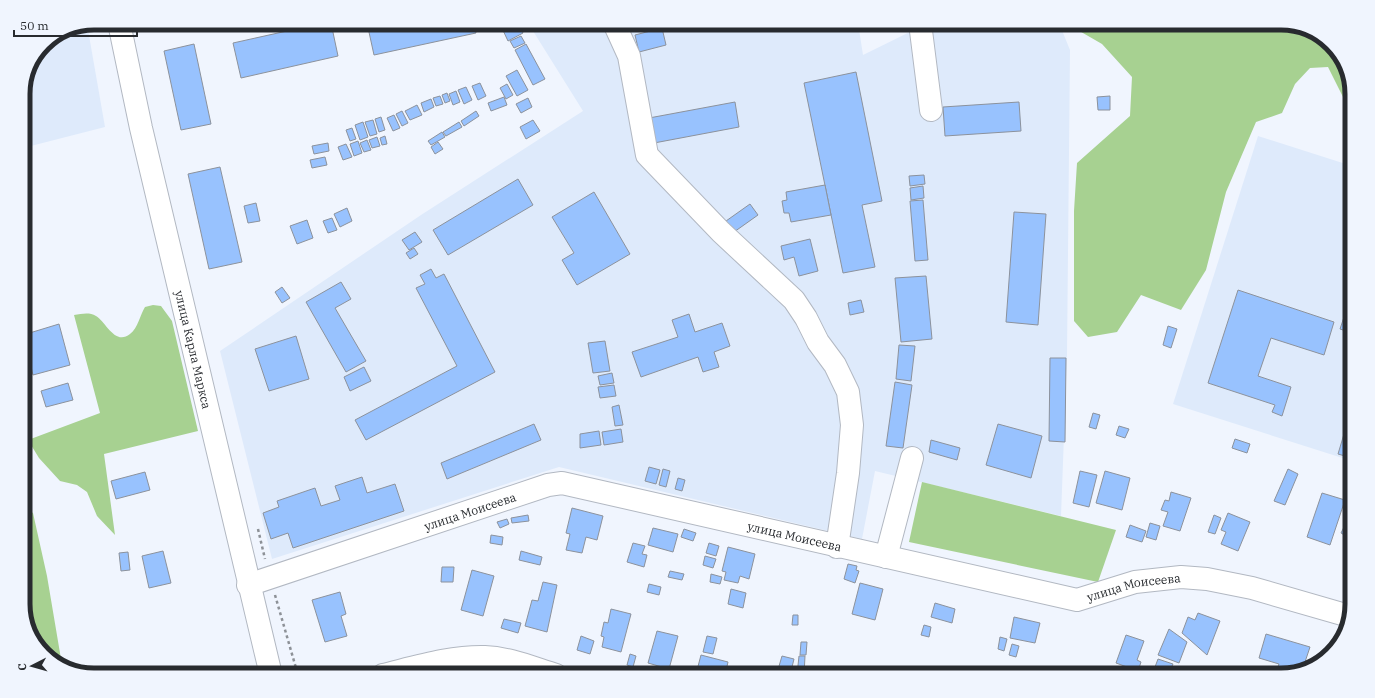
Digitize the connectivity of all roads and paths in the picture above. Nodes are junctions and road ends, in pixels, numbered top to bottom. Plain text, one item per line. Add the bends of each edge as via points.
1 (120, 30) edge
2 (617, 30) edge
3 (921, 30) edge
4 (931, 110) dead end
5 (912, 458) dead end
6 (837, 547) junction
7 (886, 557) junction
8 (248, 585) junction
9 (1344, 615) edge
10 (269, 668) edge
11 (417, 668) edge
12 (533, 668) edge

1 - 8 street, улица Карла Маркса
2 - 6 street via 629,56 647,155 721,232 794,300 818,342 835,365 848,392 851,432
3 - 4 street
5 - 7 street
6 - 7 street, улица Моисеева
6 - 8 street, улица Моисеева via 562,483 548,485
7 - 9 street, улица Моисеева via 1077,600 1135,582 1181,577 1252,588
8 - 10 street, улица Карла Маркса
11 - 12 street via 465,658 486,657

